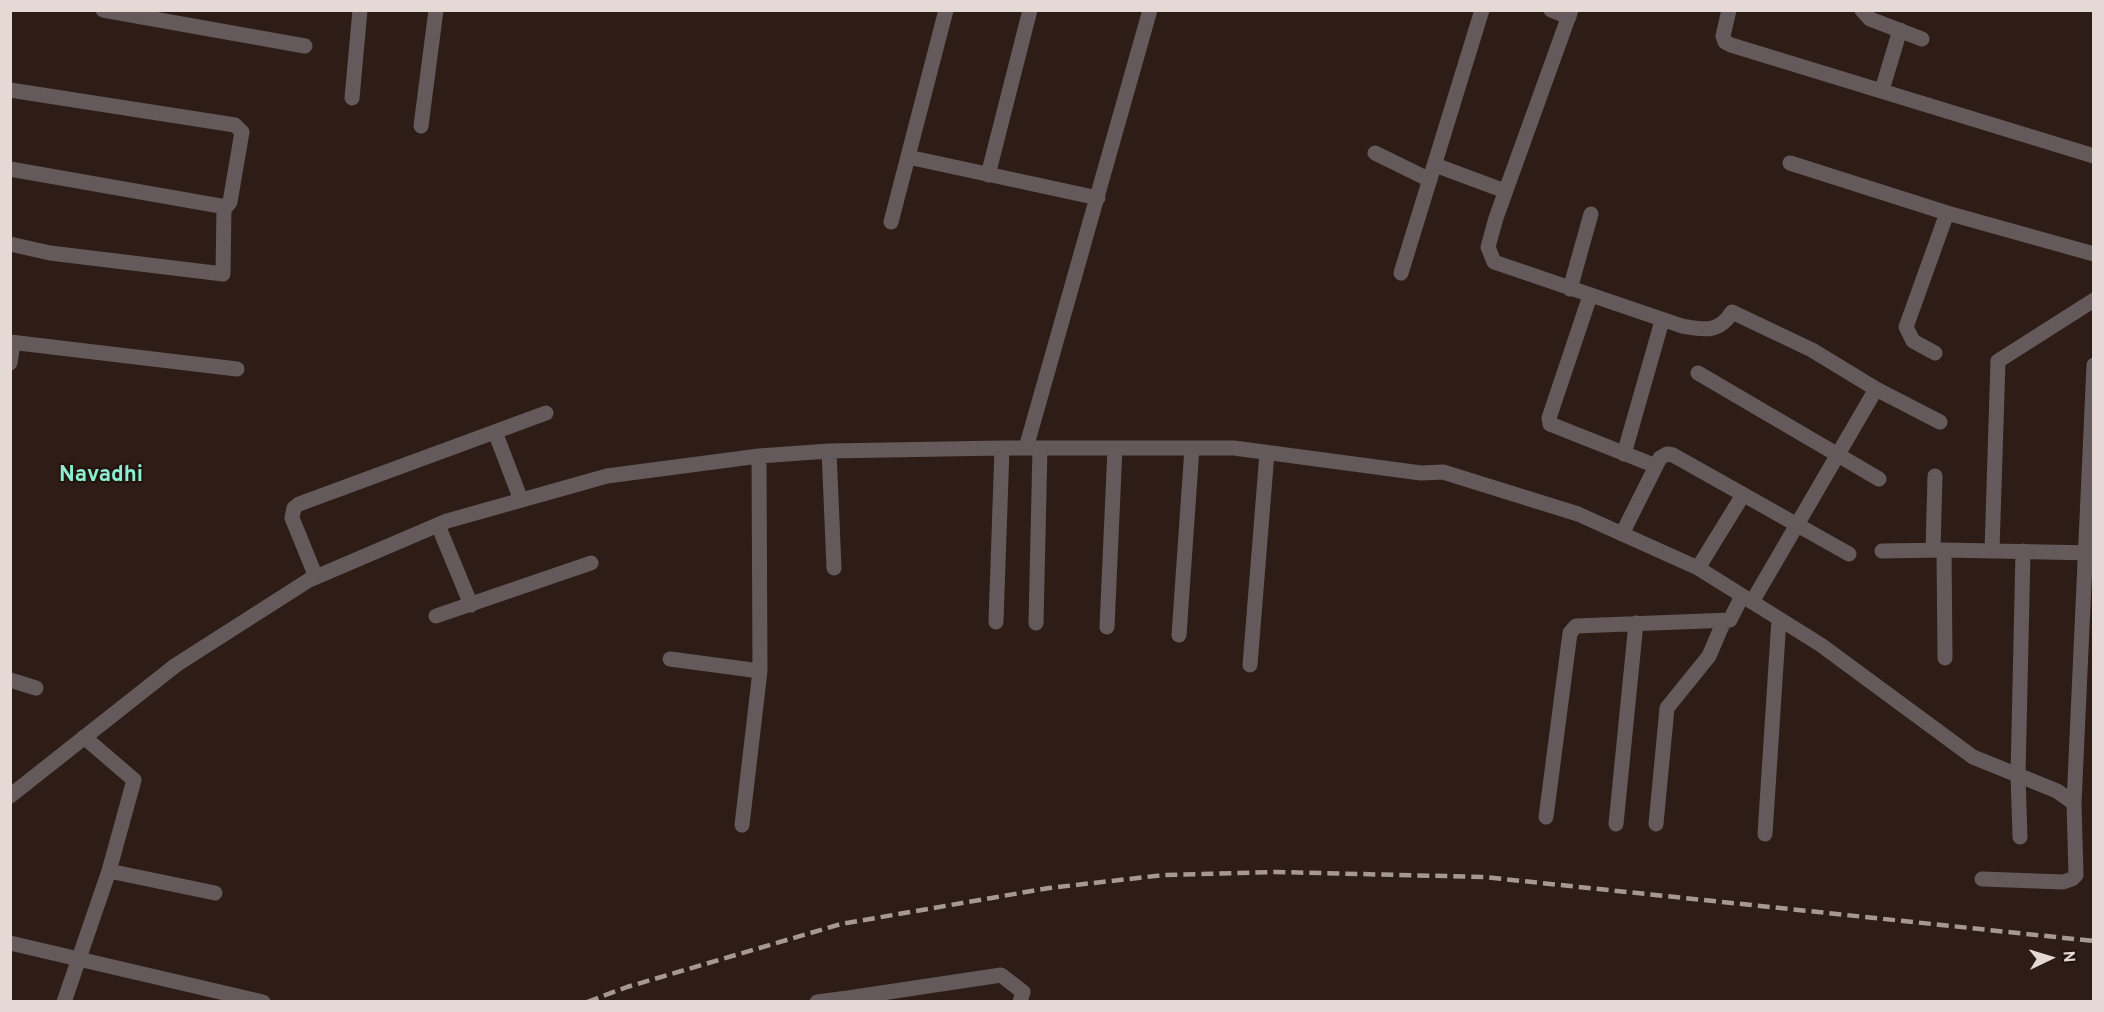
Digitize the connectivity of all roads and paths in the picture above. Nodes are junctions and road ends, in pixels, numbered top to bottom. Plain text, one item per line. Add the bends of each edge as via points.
1 (103, 10) edge
2 (360, 10) edge
3 (436, 10) edge
4 (946, 10) edge
5 (1030, 10) edge
6 (1150, 10) edge
7 (1482, 10) edge
8 (1551, 10) edge
9 (1729, 10) edge
10 (1862, 10) edge
11 (1570, 14) edge
12 (1900, 30) junction
13 (1922, 39) dead end
14 (305, 46) dead end
15 (10, 90) edge
16 (1882, 90) junction
17 (352, 98) dead end
18 (421, 126) dead end
19 (1375, 153) dead end
20 (2094, 156) edge
21 (908, 157) junction
22 (1790, 163) dead end
23 (1434, 165) junction
24 (10, 169) edge
25 (988, 175) junction
26 (1430, 180) junction
27 (1505, 191) junction
28 (1098, 198) junction
29 (224, 207) junction
30 (1947, 213) junction
31 (1591, 214) dead end
32 (891, 222) dead end
33 (10, 244) edge
34 (2094, 255) edge
35 (1401, 273) dead end
36 (1570, 289) junction
37 (1590, 296) junction
38 (2094, 300) edge
39 (1662, 321) junction
40 (12, 342) edge
41 (1935, 354) dead end
42 (10, 363) edge
43 (2094, 365) edge
44 (237, 369) dead end
45 (1698, 373) dead end
46 (1876, 388) junction
47 (546, 413) dead end
48 (1940, 422) dead end
49 (495, 432) junction
50 (1002, 448) junction
51 (1033, 448) junction
52 (1114, 448) junction
53 (1192, 448) junction
54 (829, 451) junction
55 (1267, 453) junction
56 (1624, 454) junction
57 (1838, 455) junction
58 (759, 456) junction
59 (1656, 466) junction
60 (1935, 476) dead end
61 (1879, 479) dead end
62 (1743, 495) junction
63 (521, 500) junction
64 (438, 525) junction
65 (1797, 526) junction
66 (1622, 534) junction
67 (1882, 550) dead end
68 (1938, 550) junction
69 (1992, 550) junction
70 (2023, 551) junction
71 (2089, 553) edge
72 (1849, 554) dead end
73 (591, 563) dead end
74 (834, 568) dead end
75 (1698, 568) junction
76 (316, 578) junction
77 (1747, 599) junction
78 (471, 605) junction
79 (436, 616) dead end
80 (1779, 619) junction
81 (1724, 621) junction
82 (996, 622) dead end
83 (1036, 623) dead end
84 (1636, 623) junction
85 (1107, 627) dead end
86 (1179, 635) dead end
87 (1945, 658) dead end
88 (670, 659) dead end
89 (1250, 665) dead end
90 (760, 671) junction
91 (10, 680) edge
92 (36, 688) dead end
93 (84, 737) junction
94 (2018, 776) junction
95 (10, 796) edge
96 (2074, 803) junction
97 (1546, 817) dead end
98 (1616, 824) dead end
99 (1656, 824) dead end
100 (742, 825) dead end
101 (1765, 834) dead end
102 (2020, 837) dead end
103 (109, 871) junction
104 (1982, 879) dead end
105 (215, 893) dead end
106 (10, 944) edge
107 (78, 958) junction
108 (848, 1000) edge
109 (64, 1002) edge
110 (263, 1002) edge
111 (817, 1002) edge
112 (1020, 1002) edge

1 - 14 street
2 - 17 street
3 - 18 street
4 - 21 street
5 - 25 street
6 - 28 street
7 - 23 street
8 - 11 street
9 - 16 street via 1725,42
10 - 12 street via 1870,19
11 - 27 street
12 - 13 street
12 - 16 street
15 - 29 street via 238,126 242,135 230,202
16 - 20 street
19 - 26 street
21 - 25 street
21 - 32 street
22 - 30 street
23 - 26 street
23 - 27 street
24 - 29 street
25 - 28 street
26 - 35 street
27 - 36 street via 1488,247 1494,262
28 - 51 street
29 - 33 street via 223,274 50,253
30 - 34 street
30 - 41 street via 1906,327 1913,340
31 - 36 street
36 - 37 street
37 - 39 street
37 - 56 street via 1550,424
38 - 69 street via 1998,361
39 - 46 street via 1707,331 1725,323 1732,312 1812,350
39 - 56 street
40 - 42 street
40 - 44 street
43 - 71 street
45 - 57 street
46 - 48 street
46 - 57 street
47 - 49 street
49 - 63 street
49 - 76 street via 294,508 292,518
50 - 51 street
50 - 54 street
50 - 82 street
51 - 52 street
51 - 83 street
52 - 53 street
52 - 85 street
53 - 55 street
53 - 86 street
54 - 58 street
54 - 74 street
55 - 66 street via 1443,472 1578,514
55 - 89 street
56 - 59 street
57 - 61 street
57 - 65 street
58 - 63 street via 607,476
58 - 90 street
59 - 62 street via 1660,458 1673,455
59 - 66 street
60 - 68 street
62 - 65 street
62 - 75 street
63 - 64 street
64 - 76 street
64 - 78 street
65 - 72 street
65 - 77 street
66 - 75 street
67 - 68 street
68 - 69 street
68 - 87 street
69 - 70 street
70 - 71 street
70 - 94 street
71 - 96 street
73 - 78 street
75 - 77 street
76 - 93 street via 176,665
77 - 80 street
77 - 81 street
78 - 79 street
80 - 94 street via 1821,645 1973,757
80 - 101 street
81 - 84 street
81 - 99 street via 1709,656 1667,708
84 - 97 street via 1584,624 1570,633
84 - 98 street
88 - 90 street
90 - 100 street
91 - 92 street
93 - 95 street
93 - 103 street via 134,780
94 - 96 street via 2057,791
94 - 102 street
96 - 104 street via 2073,879
103 - 105 street
103 - 107 street
106 - 107 street
107 - 109 street
107 - 110 street
108 - 111 street
108 - 112 street via 1001,975 1023,992

